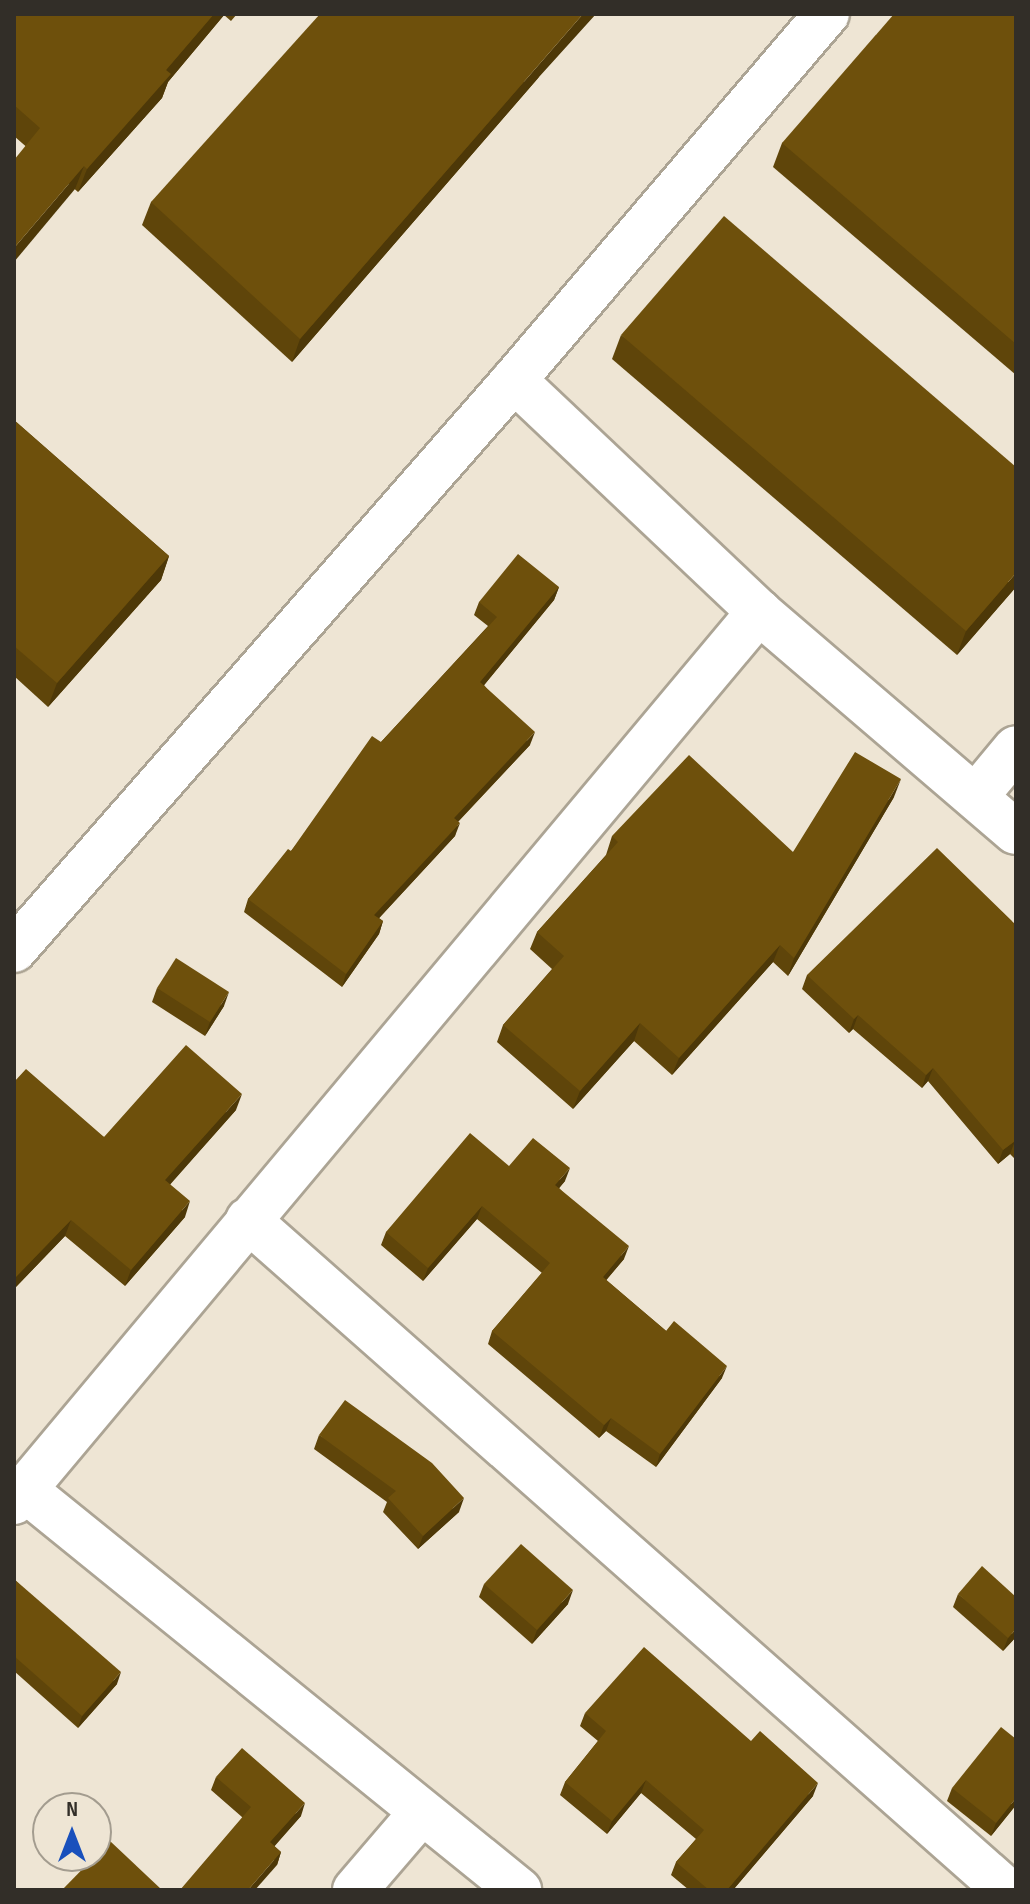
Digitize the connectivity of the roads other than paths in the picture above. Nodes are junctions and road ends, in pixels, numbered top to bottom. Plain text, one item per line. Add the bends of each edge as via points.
1 (827, 14) edge
2 (514, 380) junction
3 (759, 612) junction
4 (1016, 748) edge
5 (976, 796) junction
6 (1016, 832) edge
7 (14, 950) edge
8 (248, 1220) junction
9 (20, 1496) edge
10 (421, 1813) junction
11 (355, 1890) edge
12 (519, 1890) edge
13 (1006, 1890) edge

1 - 2 street
2 - 3 street
2 - 7 street
3 - 5 street
3 - 8 street
4 - 5 street
5 - 6 street
8 - 9 street
8 - 13 street
9 - 10 street
10 - 11 street
10 - 12 street

